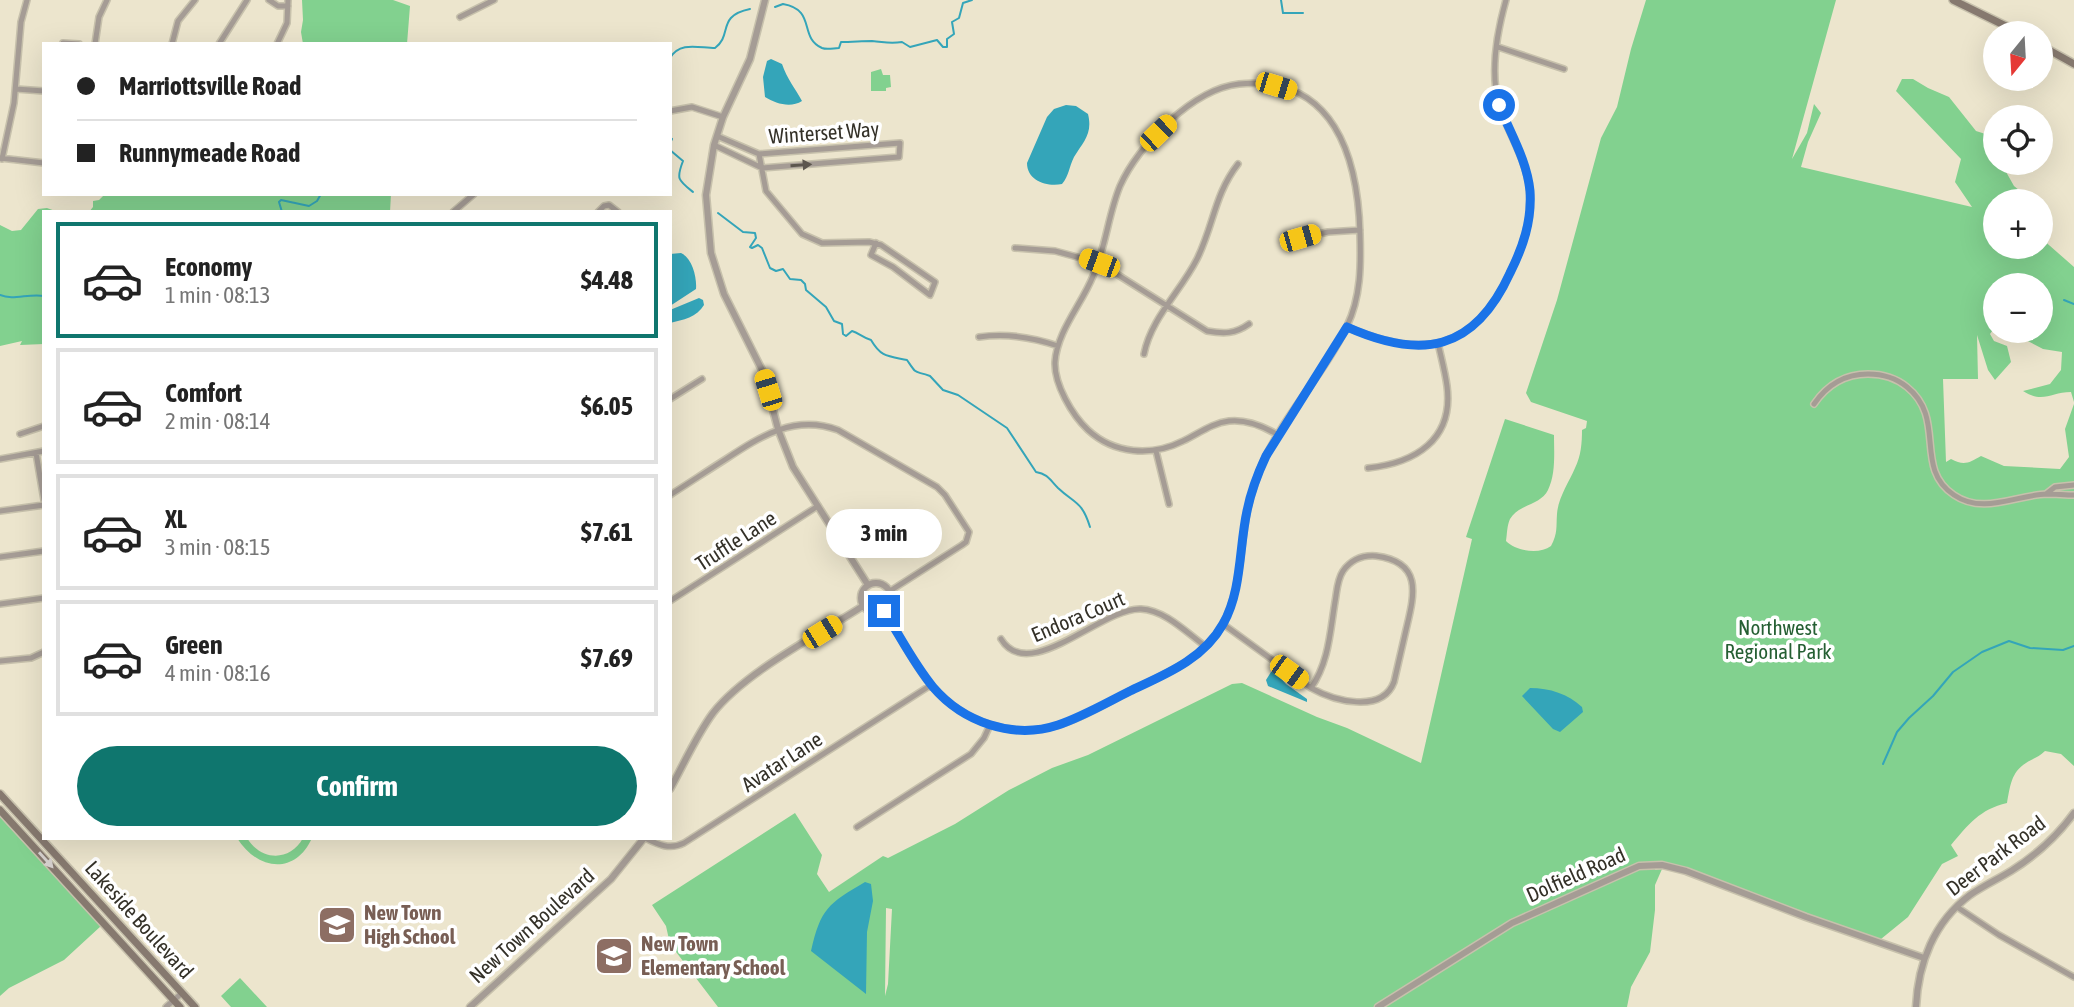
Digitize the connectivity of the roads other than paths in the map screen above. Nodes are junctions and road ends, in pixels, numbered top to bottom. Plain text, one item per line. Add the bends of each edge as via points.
1 (27, 0) edge
2 (107, 0) edge
3 (195, 0) edge
4 (247, 0) edge
5 (269, 0) edge
6 (494, 0) edge
7 (765, 0) edge
8 (1506, 0) edge
9 (1953, 0) edge
10 (288, 3) edge
11 (460, 17) dead end
12 (1996, 21) edge
13 (95, 42) edge
14 (173, 42) edge
15 (220, 42) edge
16 (278, 42) edge
17 (1498, 47) junction
18 (2053, 52) edge
19 (2074, 64) edge
20 (1564, 69) dead end
21 (16, 89) junction
22 (42, 91) edge
23 (672, 111) edge
24 (723, 117) junction
25 (717, 136) junction
26 (714, 145) junction
27 (759, 154) junction
28 (1, 158) edge
29 (42, 163) edge
30 (1238, 164) dead end
31 (762, 168) junction
32 (472, 196) edge
33 (455, 210) edge
34 (600, 210) edge
35 (615, 210) edge
36 (1360, 230) junction
37 (1300, 238) dead end
38 (876, 243) junction
39 (1015, 248) dead end
40 (1099, 263) junction
41 (1167, 306) junction
42 (1249, 324) dead end
43 (1347, 327) junction
44 (979, 337) dead end
45 (1438, 343) junction
46 (1058, 346) junction
47 (1144, 354) dead end
48 (702, 379) dead end
49 (672, 398) edge
50 (1814, 404) dead end
51 (42, 427) edge
52 (778, 429) junction
53 (20, 435) dead end
54 (1278, 435) junction
55 (1156, 451) junction
56 (42, 452) edge
57 (37, 453) junction
58 (0, 459) edge
59 (1368, 468) dead end
60 (2074, 485) edge
61 (42, 489) edge
62 (672, 494) edge
63 (2046, 494) junction
64 (2074, 495) edge
65 (42, 503) edge
66 (1169, 504) dead end
67 (818, 506) junction
68 (0, 511) edge
69 (42, 551) edge
70 (0, 557) edge
71 (868, 585) junction
72 (890, 591) junction
73 (42, 598) edge
74 (672, 600) edge
75 (0, 604) edge
76 (863, 606) junction
77 (884, 611) junction
78 (1223, 624) junction
79 (1001, 639) dead end
80 (1205, 646) junction
81 (42, 653) edge
82 (0, 661) edge
83 (931, 685) junction
84 (1311, 688) junction
85 (990, 725) junction
86 (672, 785) edge
87 (0, 794) edge
88 (0, 810) edge
89 (2074, 813) edge
90 (857, 827) dead end
91 (643, 840) edge
92 (650, 840) edge
93 (1957, 907) junction
94 (1924, 958) junction
95 (2074, 977) edge
96 (181, 993) junction
97 (174, 1000) junction
98 (166, 1007) edge
99 (180, 1007) edge
100 (195, 1007) edge
101 (470, 1007) edge
102 (1378, 1007) edge
103 (1916, 1007) edge

1 - 21 street
2 - 13 street
3 - 14 street via 178,21
4 - 15 street
5 - 10 street via 278,6
6 - 11 street
7 - 24 street via 750,58
8 - 17 street
9 - 12 main road
10 - 16 street via 287,23
17 - 20 street
17 - 45 street via 1499,105 1527,174 1529,219 1520,253 1499,298 1477,323
18 - 19 main road
21 - 22 street
21 - 28 street
23 - 24 street via 692,107
24 - 25 street
25 - 26 street
25 - 27 street, Winterset Way
26 - 31 street, Winterset Way
26 - 52 street via 706,195 711,253 724,294 763,372
27 - 31 street
31 -> 27 street, Winterset Way via 900,157 900,143
28 - 29 street
30 - 41 street via 1221,191 1197,259
31 - 38 street via 766,191 808,238
32 - 33 street
34 - 35 street via 609,205
36 - 37 street
36 - 40 street via 1353,169 1331,119 1306,97 1290,90 1264,84 1233,85 1207,94 1175,117 1129,170
36 - 43 street via 1360,285
38 - 38 street via 935,282 930,295 872,255
39 - 40 street via 1069,253
40 - 41 street
40 - 46 street
41 - 42 street via 1207,331 1224,334
41 - 47 street via 1151,331
43 - 45 street via 1399,345
43 - 54 street
44 - 46 street via 1027,337
45 - 59 street via 1447,400 1434,438 1408,460
46 - 55 street via 1055,371 1059,383 1088,430 1122,449
48 - 49 street
50 - 63 street via 1844,378 1871,374 1893,379 1923,405 1934,469 1954,495 1985,504
51 - 53 street
52 - 62 street
52 - 67 street via 793,467
52 - 72 street via 804,423 843,432 937,487 966,525 968,538 962,545
54 - 55 street via 1258,424 1228,421
54 - 78 street via 1250,499 1236,584
55 - 66 street
56 - 57 street
57 - 58 street
57 - 61 street
60 - 63 street via 2055,487
63 - 64 street
65 - 68 street
67 - 71 street
67 - 74 street, Truffle Lane
69 - 70 street
71 - 72 street via 881,584
71 - 76 street via 861,594
72 - 77 street via 891,602
73 - 75 street
76 - 77 street via 872,613
76 - 86 street via 731,694 701,731
77 - 83 street
78 - 80 street
78 - 84 street
79 - 80 street, Endora Court via 1018,654 1035,654 1119,613 1139,609 1164,616
80 - 85 street via 1179,667 1057,726 1030,731
81 - 82 street
83 - 85 street via 954,706
83 - 92 street, Avatar Lane via 684,843 666,847
84 - 84 street via 1326,696 1362,702 1376,701 1391,688 1414,597 1413,582 1400,564 1366,556 1345,568 1338,584 1325,664
85 - 90 street via 971,754
87 - 96 main road, Lakeside Boulevard
88 -> 97 main road, Lakeside Boulevard
89 - 93 street, Deer Park Road via 2028,859
91 - 101 street, New Town Boulevard via 611,879
93 - 94 street, Deer Park Road
93 - 95 street
94 - 102 street, Dolfield Road via 1686,871 1639,866 1512,923
94 - 103 street, Deer Park Road
96 - 97 street
96 - 100 main road, Lakeside Boulevard
97 - 98 street
97 - 99 main road, Lakeside Boulevard

